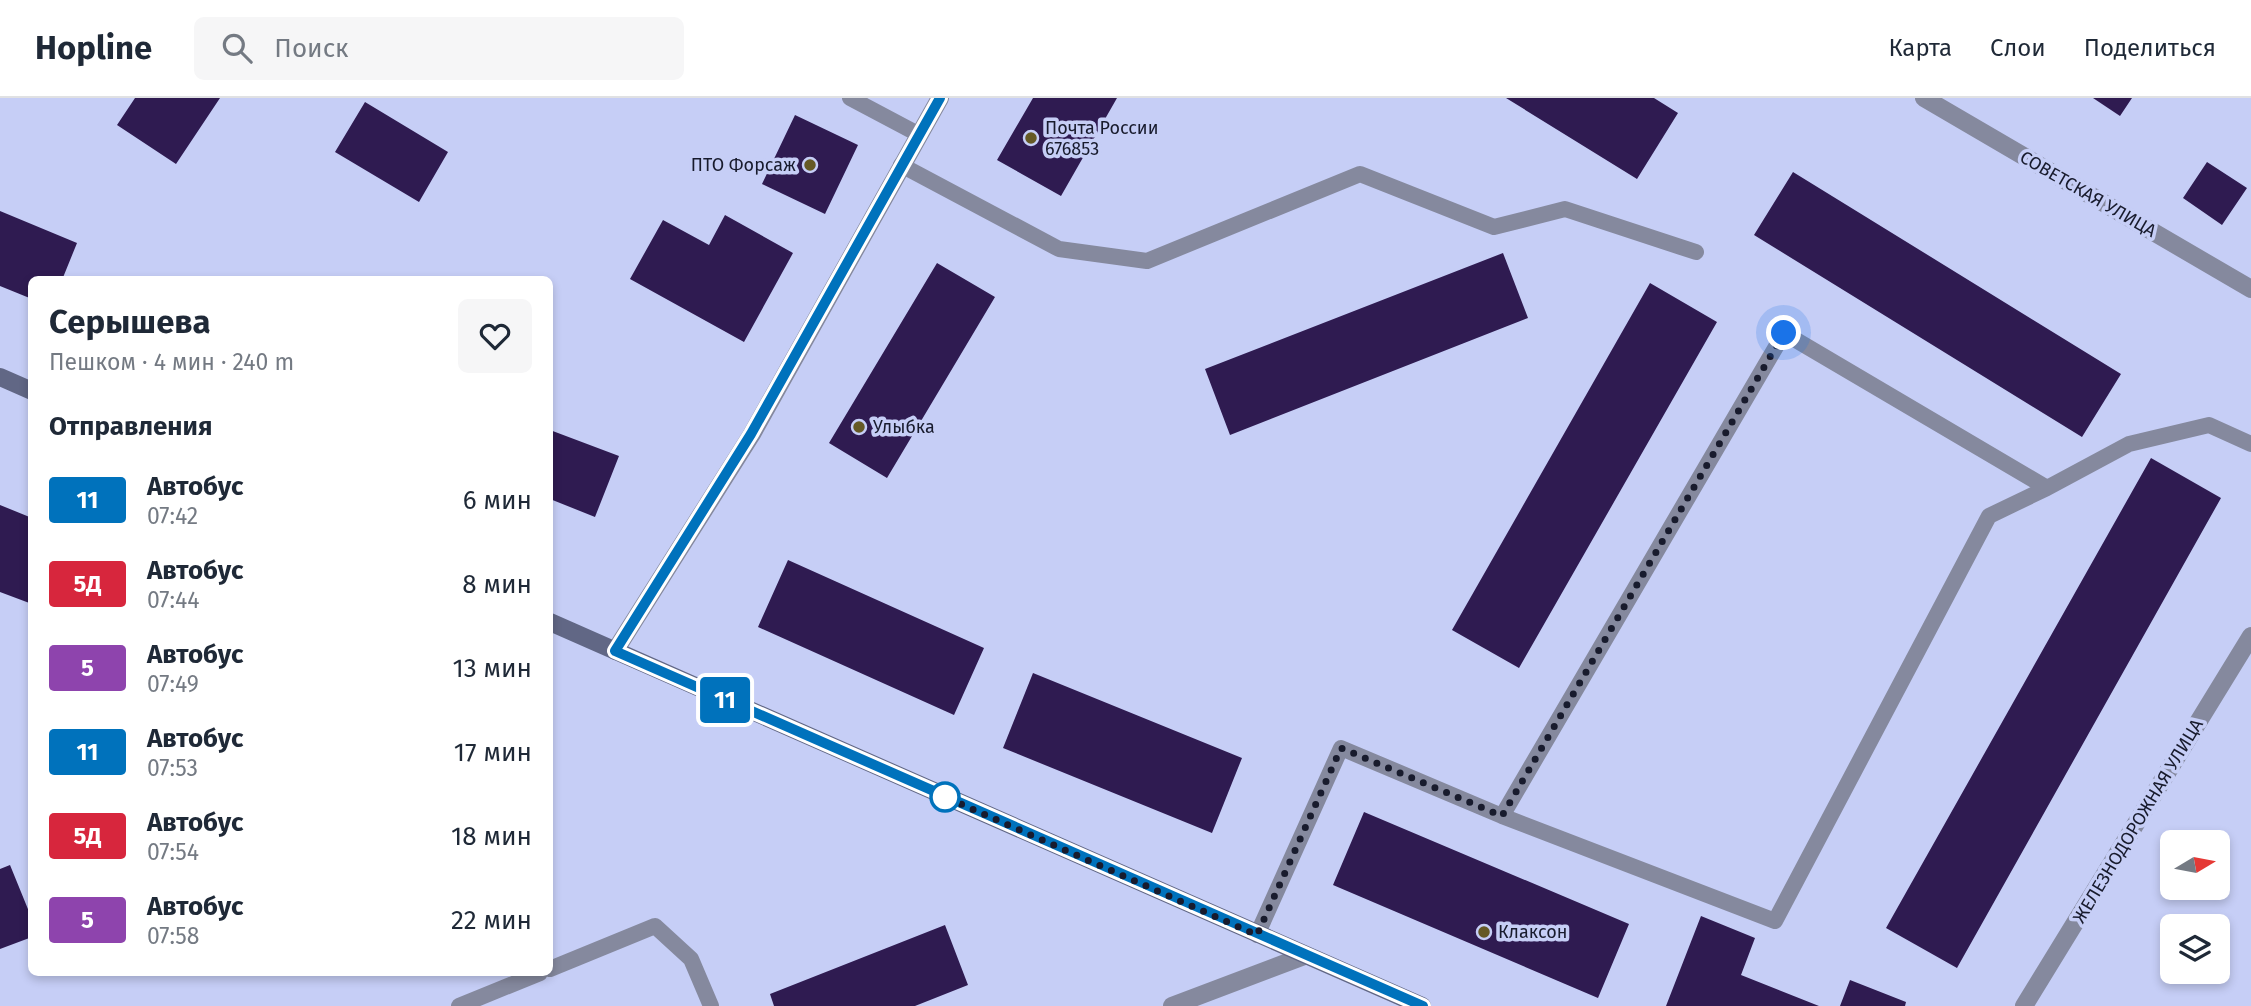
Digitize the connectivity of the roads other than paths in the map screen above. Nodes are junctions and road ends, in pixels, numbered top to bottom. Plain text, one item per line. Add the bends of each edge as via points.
1 (850, 98) edge
2 (940, 98) edge
3 (1924, 98) edge
4 (868, 102) edge
5 (918, 134) junction
6 (901, 165) junction
7 (1696, 252) dead end
8 (2251, 289) edge
9 (0, 377) edge
10 (28, 389) edge
11 (2251, 444) edge
12 (2047, 488) junction
13 (553, 623) edge
14 (2251, 636) edge
15 (615, 651) junction
16 (1502, 816) junction
17 (1257, 935) junction
18 (1304, 956) junction
19 (553, 968) edge
20 (533, 976) edge
21 (459, 1006) edge
22 (711, 1006) edge
23 (1172, 1006) edge
24 (1422, 1006) edge
25 (2024, 1006) edge

1 - 4 lane
2 - 5 street
3 - 8 street, СОВЕТСКАЯ УЛИЦА
4 - 5 lane
5 - 6 street
6 - 7 lane via 1059,249 1147,261 1360,174 1494,227 1565,209
6 - 15 street via 751,434
9 - 10 street
11 - 12 lane via 2209,425 2129,443
12 - 16 lane via 1989,516 1775,921
12 - 16 lane via 1784,333
13 - 15 street
14 - 25 street, ЖЕЛЕЗНОДОРОЖНАЯ УЛИЦА
15 - 17 street
16 - 17 lane via 1341,748
17 - 18 street
18 - 23 street
18 - 24 street
19 - 22 lane via 655,926 691,959
20 - 21 lane

